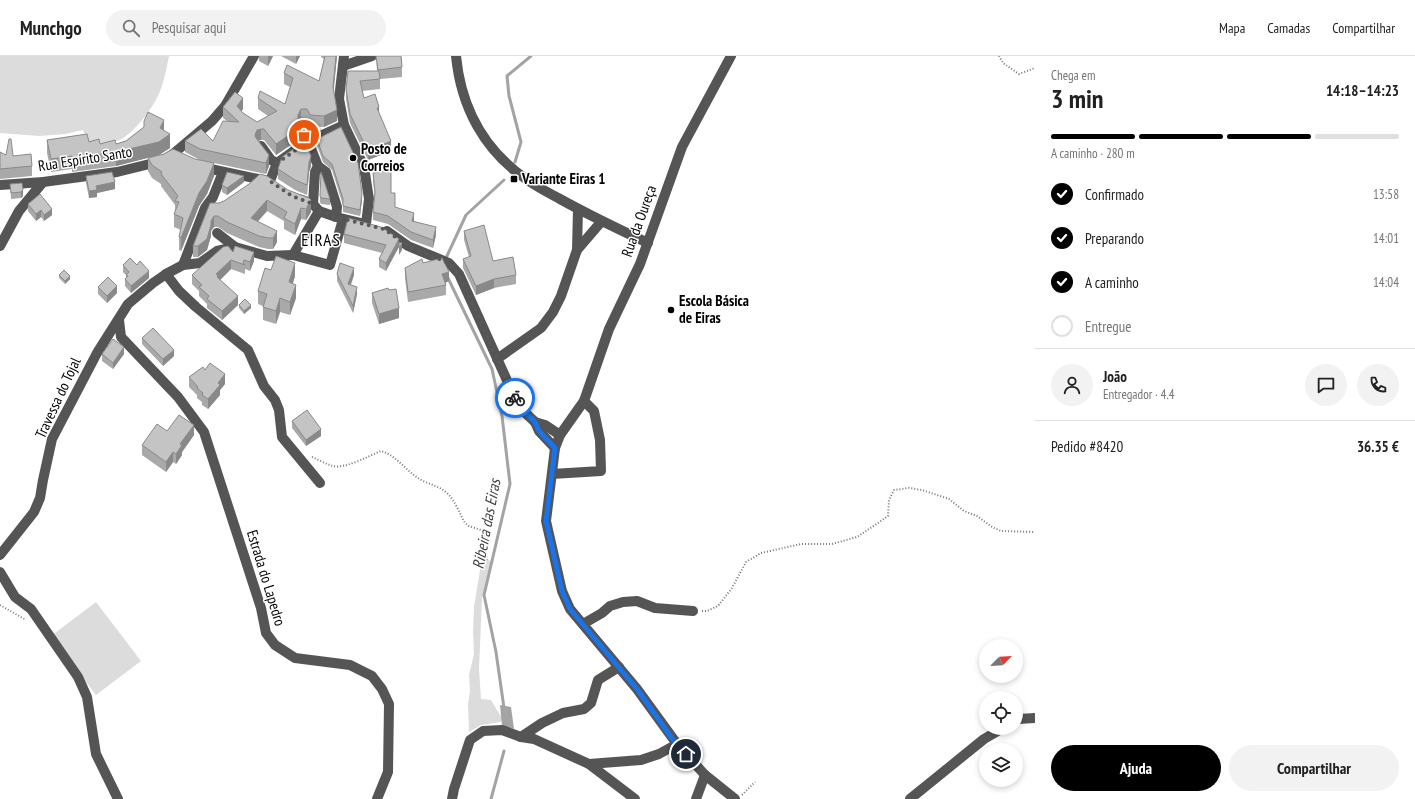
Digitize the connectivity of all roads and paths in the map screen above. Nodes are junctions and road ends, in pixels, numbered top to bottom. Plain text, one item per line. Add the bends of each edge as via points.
1 (254, 56) edge
2 (372, 56) edge
3 (456, 56) edge
4 (731, 56) edge
5 (999, 56) edge
6 (343, 61) edge
7 (1035, 68) edge
8 (344, 125) junction
9 (304, 126) dead end
10 (307, 142) junction
11 (261, 146) edge
12 (173, 154) junction
13 (277, 163) junction
14 (318, 166) junction
15 (223, 172) junction
16 (257, 179) junction
17 (270, 181) junction
18 (43, 182) junction
19 (0, 184) edge
20 (249, 186) edge
21 (281, 188) edge
22 (292, 196) edge
23 (220, 207) edge
24 (205, 208) junction
25 (316, 208) junction
26 (578, 209) junction
27 (340, 218) junction
28 (601, 222) junction
29 (366, 224) junction
30 (217, 232) dead end
31 (648, 242) junction
32 (0, 246) edge
33 (235, 247) junction
34 (577, 250) junction
35 (293, 254) junction
36 (183, 266) junction
37 (166, 274) junction
38 (119, 320) junction
39 (497, 359) junction
40 (584, 401) junction
41 (535, 422) junction
42 (560, 435) junction
43 (555, 448) junction
44 (296, 454) junction
45 (552, 474) junction
46 (320, 483) dead end
47 (1035, 532) edge
48 (0, 555) edge
49 (487, 562) dead end
50 (0, 572) edge
51 (0, 605) edge
52 (693, 611) joint
53 (41, 624) junction
54 (583, 624) junction
55 (619, 667) junction
56 (1035, 718) edge
57 (1023, 719) edge
58 (991, 735) edge
59 (521, 737) junction
60 (676, 744) junction
61 (590, 764) junction
62 (705, 775) junction
63 (755, 782) dead end
64 (118, 799) edge
65 (376, 799) edge
66 (452, 799) edge
67 (635, 799) edge
68 (696, 799) edge
69 (734, 799) edge
70 (739, 799) edge
71 (910, 799) edge

1 - 12 street, Rua Espírito Santo via 225,106 198,134
2 - 6 street
3 - 26 street via 463,97 476,125 494,152 527,180
4 - 31 street, Rua da Oureça via 682,147
5 - 7 path via 1003,63 1019,74
6 - 8 street via 339,99
8 - 10 street
8 - 29 street via 364,167 369,200
9 - 10 street
10 - 13 street
10 - 14 street
11 - 13 street via 271,160
12 - 15 street via 198,166
12 - 18 street, Rua Espírito Santo via 162,161 118,172
13 - 17 street
14 - 25 street via 315,172
14 - 27 street via 326,172
15 - 16 street
15 - 24 street via 213,198
16 - 17 street
16 - 20 street
17 - 21 street
18 - 19 street, Rua Espírito Santo
18 - 32 street via 19,211
22 - 25 street
23 - 24 street
24 - 36 street
25 - 27 street
25 - 35 street
26 - 28 street
26 - 34 street
27 - 29 street
27 - 35 street via 330,265
28 - 31 street
28 - 34 street
29 - 39 street via 384,229 408,246 449,263 459,274
30 - 33 street
31 - 40 street, Rua da Oureça via 609,329
33 - 35 street via 267,256
33 - 36 street, Travessa do Tojal via 217,251 200,263
34 - 39 street via 553,312 541,328
36 - 37 street, Travessa do Tojal
37 - 38 street, Travessa do Tojal via 128,304
37 - 44 street via 196,307 248,350 264,386 279,410 282,436
38 - 48 street, Travessa do Tojal via 97,353 52,439 40,498 34,512
38 - 65 street, Estrada do Lapedro via 121,337 178,397 204,432 261,608 266,633 275,645 295,658 350,665 372,676 382,689 389,704 388,772
39 - 41 street via 519,406
40 - 42 street, Rua da Oureça
40 - 45 street via 594,411 602,456 601,471
41 - 42 street
41 - 43 street via 539,431
42 - 43 street, Rua da Oureça
43 - 45 street, Rua da Oureça
44 - 46 street
44 - 49 path via 299,452 334,466 350,465 381,451 394,457 415,476 448,494 465,523 484,531
45 - 54 street, Rua da Oureça via 546,521 562,591 570,609
47 - 52 path via 1001,531 964,511 949,499 922,490 894,490 889,500 888,516 857,537 832,544 801,544 761,553 746,562 732,588 718,606 707,611
50 - 53 street via 15,597 31,609
51 - 53 path via 23,619
52 - 54 street via 655,608 637,601 623,602 610,606
53 - 64 street via 78,677 87,697 96,754
54 - 55 street, Rua da Oureça
55 - 59 street via 598,680 591,703 584,709 563,714
55 - 60 street, Rua da Oureça
56 - 57 street
58 - 71 street
59 - 61 street via 534,739
59 - 66 street via 502,730 488,730 470,740
60 - 61 street via 659,754 641,760
60 - 62 street, Rua da Oureça
61 - 67 street
62 - 68 street
62 - 69 street, Rua da Oureça
63 - 70 path

